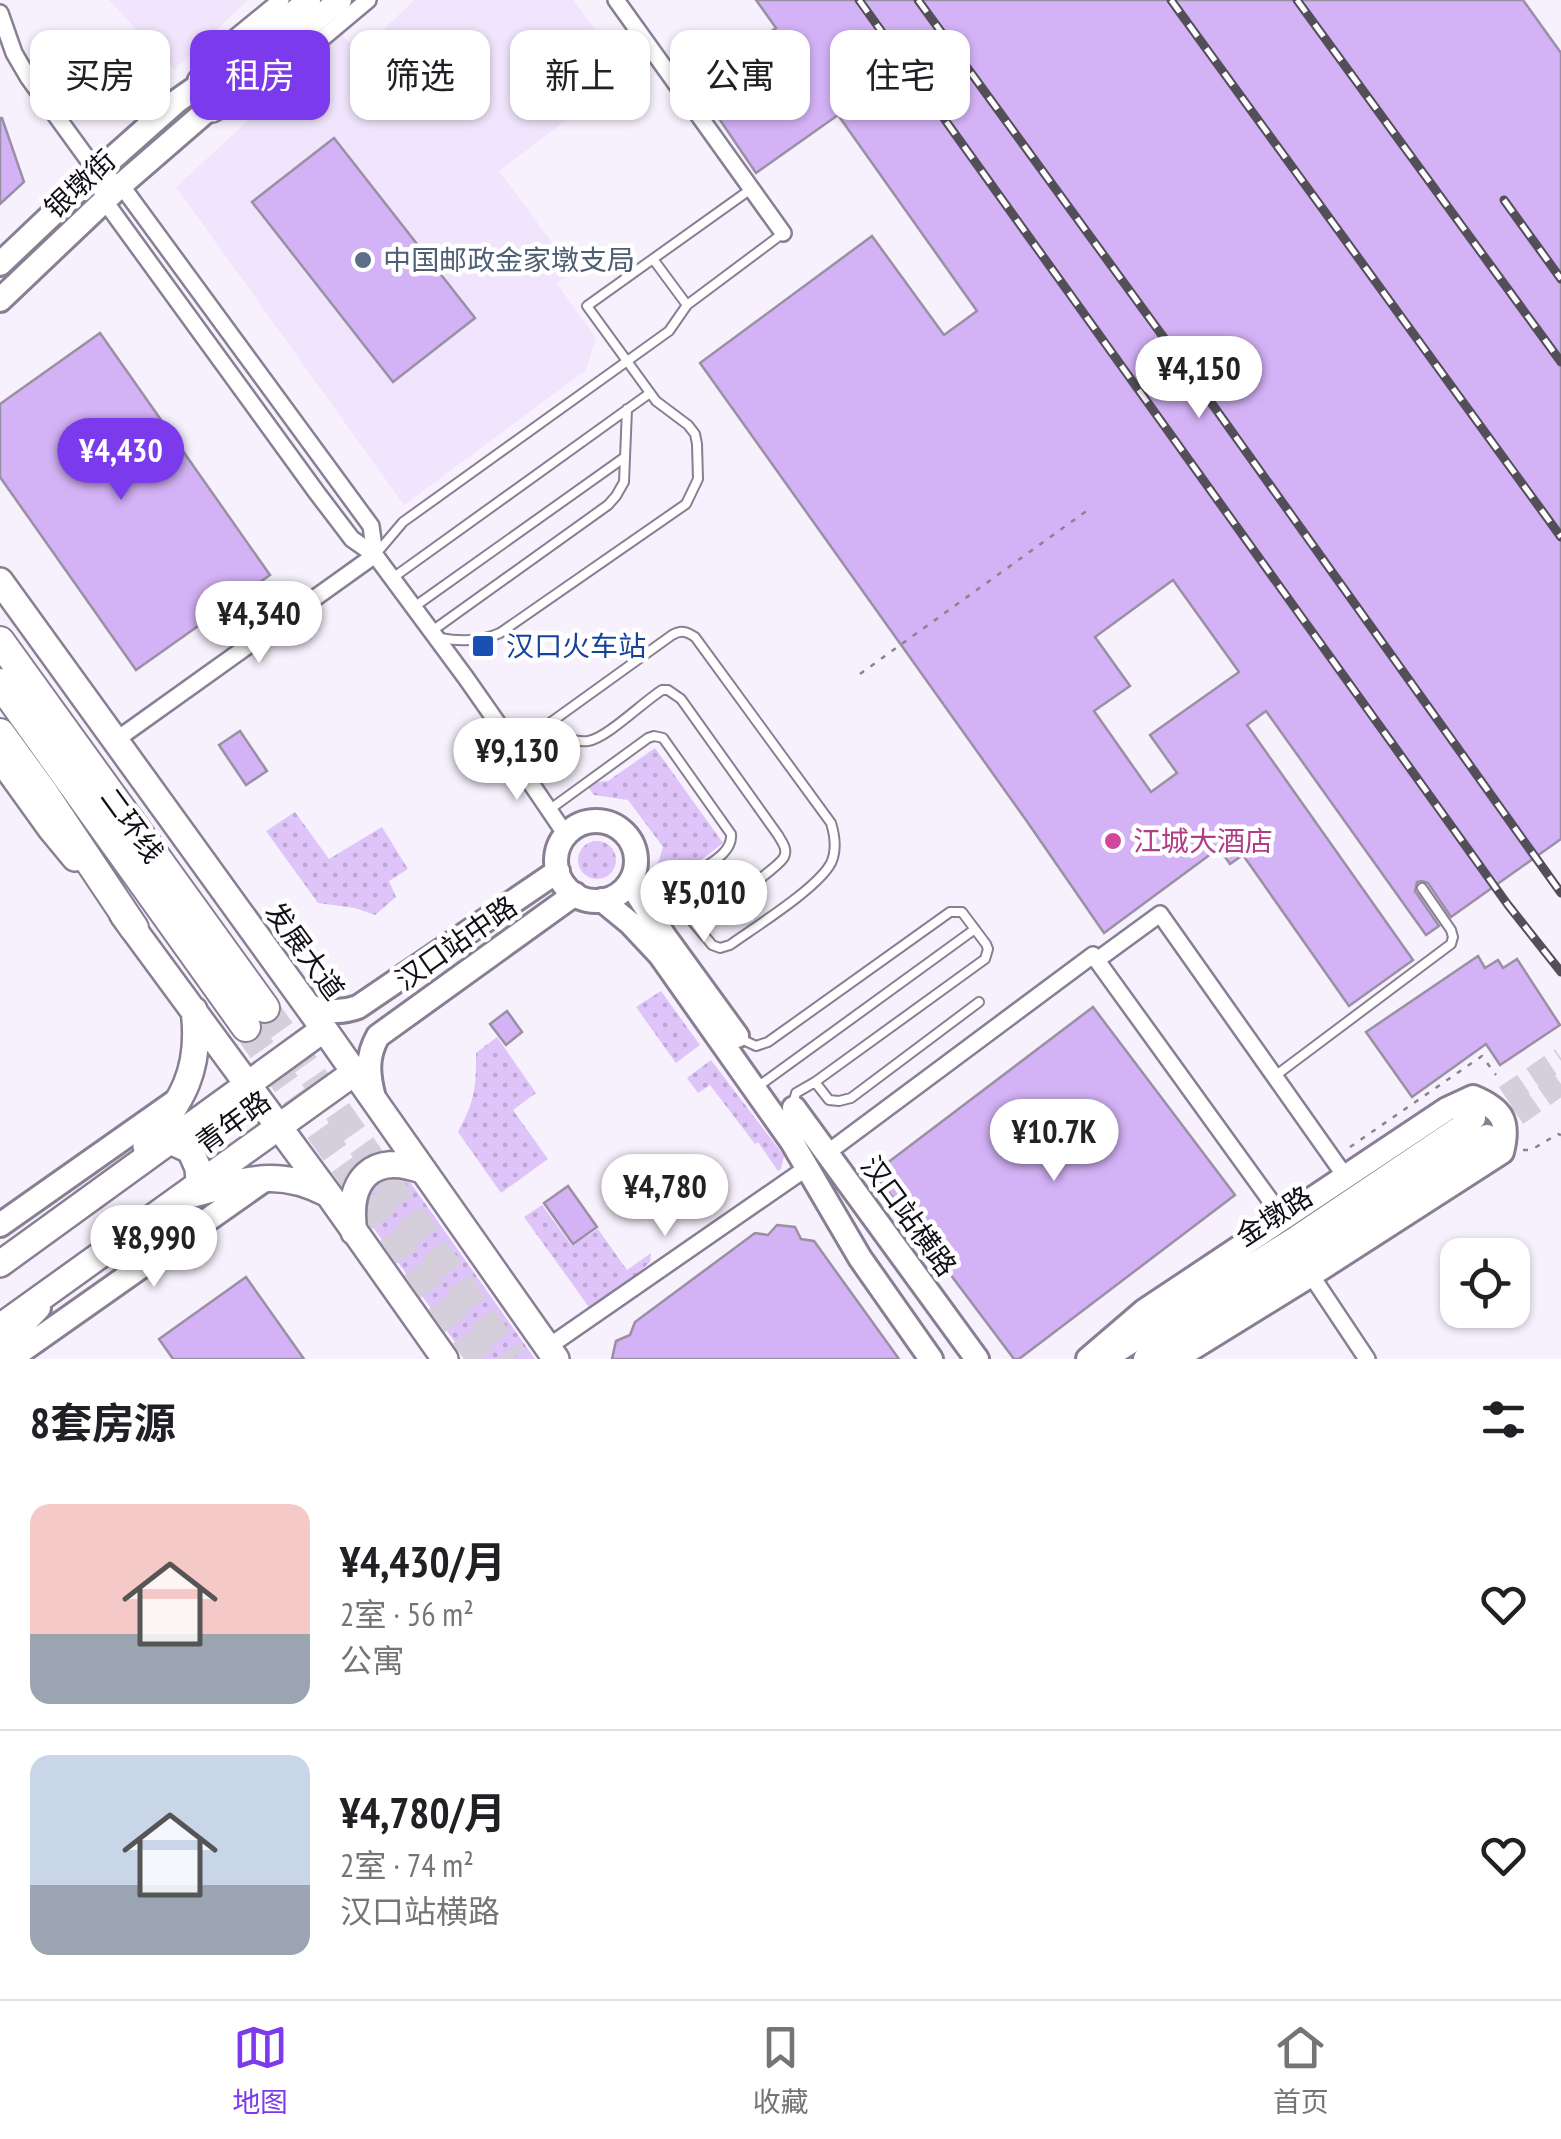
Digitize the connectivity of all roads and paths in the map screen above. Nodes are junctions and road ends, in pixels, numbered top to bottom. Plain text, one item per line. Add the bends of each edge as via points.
1 (281, 0) edge
2 (309, 0) edge
3 (340, 0) edge
4 (368, 0) edge
5 (616, 0) edge
6 (0, 14) edge
7 (177, 101) junction
8 (192, 125) junction
9 (97, 172) junction
10 (752, 189) junction
11 (113, 193) junction
12 (783, 234) joint
13 (653, 260) junction
14 (0, 264) edge
15 (0, 300) edge
16 (686, 305) junction
17 (627, 362) junction
18 (650, 393) junction
19 (626, 409) junction
20 (625, 457) junction
21 (1092, 507) dead end
22 (375, 555) junction
23 (392, 578) junction
24 (0, 581) edge
25 (414, 607) junction
26 (434, 634) junction
27 (0, 640) edge
28 (860, 674) dead end
29 (0, 683) edge
30 (542, 729) junction
31 (0, 732) edge
32 (116, 740) junction
33 (515, 748) junction
34 (0, 758) edge
35 (72, 762) junction
36 (549, 810) junction
37 (566, 835) junction
38 (558, 871) junction
39 (630, 883) junction
40 (1422, 888) dead end
41 (575, 894) junction
42 (602, 900) junction
43 (696, 924) junction
44 (134, 928) junction
45 (975, 929) junction
46 (1097, 960) junction
47 (978, 1002) dead end
48 (308, 1006) junction
49 (194, 1010) junction
50 (255, 1018) tunnel mouth
51 (324, 1029) junction
52 (737, 1036) joint
53 (355, 1072) junction
54 (1496, 1075) dead end
55 (1275, 1076) junction
56 (815, 1082) junction
57 (248, 1084) junction
58 (754, 1089) junction
59 (178, 1099) junction
60 (375, 1101) junction
61 (794, 1108) joint
62 (277, 1127) junction
63 (1488, 1135) junction
64 (1561, 1135) edge
65 (168, 1140) junction
66 (818, 1160) junction
67 (424, 1171) junction
68 (1354, 1171) junction
69 (125, 1174) junction
70 (267, 1178) junction
71 (189, 1191) junction
72 (329, 1194) junction
73 (1283, 1218) junction
74 (0, 1225) edge
75 (354, 1232) junction
76 (34, 1240) junction
77 (0, 1254) edge
78 (0, 1264) edge
79 (1312, 1275) junction
80 (64, 1281) junction
81 (0, 1327) edge
82 (0, 1349) edge
83 (552, 1353) edge
84 (10, 1359) edge
85 (445, 1359) edge
86 (931, 1359) edge
87 (976, 1359) edge
88 (1088, 1359) edge
89 (1104, 1359) edge
90 (1145, 1359) edge
91 (1175, 1359) edge
92 (1366, 1359) edge

1 - 7 street via 226,45
2 - 7 main road, 银墩街
3 - 8 main road, 银墩街
4 - 8 street via 264,88
5 - 10 street
6 - 9 street via 28,76
7 - 9 main road, 银墩街
8 - 11 main road, 银墩街
9 - 11 street
9 - 14 main road, 银墩街
10 - 12 street
10 - 13 lane
11 - 15 main road, 银墩街
11 - 22 street via 352,539
11 - 22 street via 371,526
12 - 16 lane
13 - 16 lane
13 - 17 lane via 587,306
16 - 17 lane via 669,331
17 - 18 lane
17 - 22 lane via 403,522
18 - 19 lane
18 - 26 lane via 694,434 698,478 686,504 500,633 465,641
19 - 20 lane
19 - 23 lane
20 - 25 lane
20 - 26 lane via 624,482 608,505
21 - 28 path
22 - 23 street
22 - 32 street
23 - 25 street
24 - 32 main road, 发展大道
25 - 26 street
26 - 33 street
27 - 35 highway, 二环线
29 - 35 highway, 二环线
30 - 33 lane
30 - 43 lane via 589,741 662,690 680,699 786,850 772,869
30 - 43 lane via 672,634 695,637 830,823 835,842 818,880 730,946 712,945
31 - 44 highway
32 - 48 main road, 发展大道
33 - 36 street
34 - 44 main road
35 - 50 highway, 二环线
36 - 37 street
36 - 43 lane via 648,738 663,738 732,840 680,889 682,906
37 - 38 main road via 557,852
37 - 39 main road via 594,820 616,825 635,851
38 - 41 main road
38 - 48 main road, 汉口站中路 via 358,1007 329,1012
39 - 42 main road
39 - 52 main road
40 - 55 lane via 1451,930 1451,944
41 - 42 main road
41 - 60 main road, 汉口站中路 via 378,1036 368,1063
42 - 58 main road via 660,955
44 - 49 main road
45 - 52 lane via 962,912 950,912 768,1042 750,1045
45 - 56 lane via 988,950 985,959
45 - 58 lane
46 - 55 street via 1160,914
46 - 66 street via 1093,955
46 - 73 street
47 - 56 lane via 851,1098 829,1100
48 - 51 main road, 发展大道
49 - 57 main road
49 - 59 main road via 196,1058
51 - 53 main road, 发展大道
51 - 57 main road, 青年路
53 - 60 main road, 发展大道
53 - 62 main road, 青年路
54 - 68 path via 1482,1056 1433,1088 1350,1146
55 - 68 street
56 - 61 lane via 794,1096
57 - 62 main road
57 - 65 main road, 青年路
58 - 66 main road
59 - 69 main road
59 - 74 main road, 青年路
60 - 67 main road, 发展大道
61 - 66 main road, 汉口站横路
62 - 71 main road, 青年路
62 - 72 main road
63 - 64 path via 1530,1150
63 - 68 main road via 1506,1134 1502,1116 1472,1097
63 - 79 main road
63 - 89 main road, 金墩路 via 1327,1218
63 - 90 main road, 金墩路
65 - 69 main road, 青年路
65 - 71 main road via 190,1150 198,1168
66 - 83 street
66 - 86 main road via 860,1258
66 - 87 main road, 汉口站横路
67 - 75 main road via 396,1164 370,1171 355,1190
67 - 83 main road, 发展大道
68 - 73 main road
69 - 76 main road, 青年路
70 - 71 main road
70 - 72 main road via 307,1183
70 - 84 main road
71 - 80 main road, 青年路
72 - 75 main road
73 - 88 main road via 1144,1311
75 - 85 main road
76 - 77 main road
76 - 78 main road, 青年路
79 - 91 main road
79 - 92 street
80 - 81 main road, 青年路
80 - 82 main road

